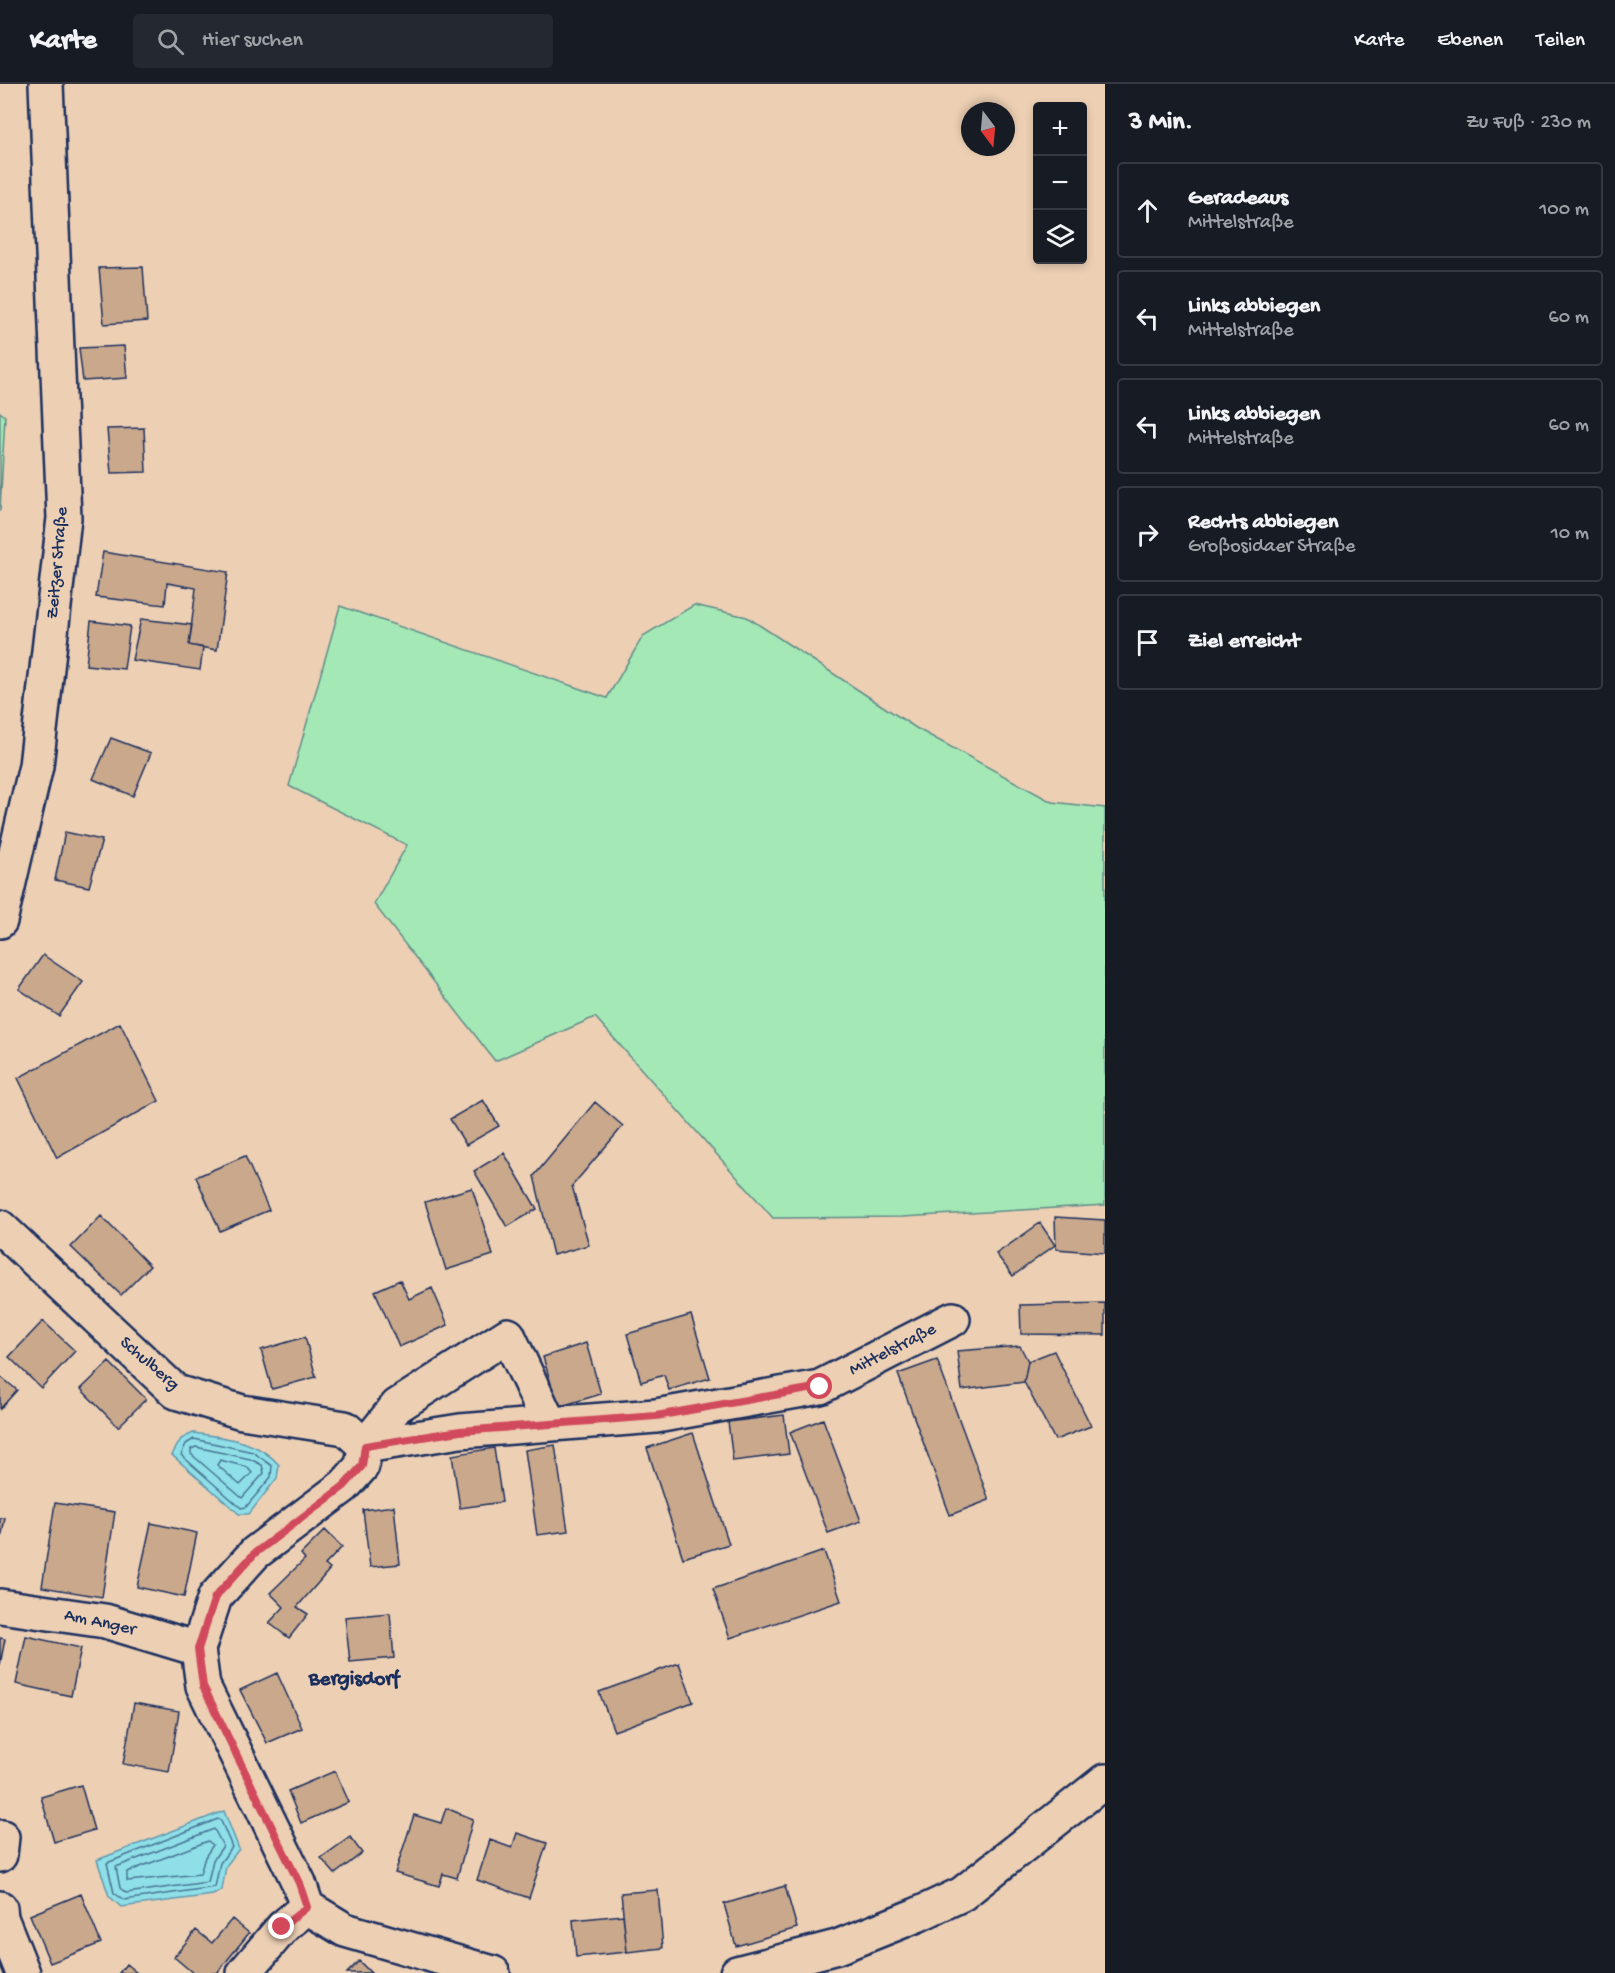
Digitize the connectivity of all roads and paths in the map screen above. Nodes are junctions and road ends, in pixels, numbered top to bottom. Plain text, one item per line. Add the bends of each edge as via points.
1 (46, 84) edge
2 (0, 921) edge
3 (0, 1227) edge
4 (953, 1319) dead end
5 (549, 1423) junction
6 (365, 1446) junction
7 (0, 1606) edge
8 (198, 1649) junction
9 (1105, 1780) edge
10 (307, 1907) junction
11 (0, 1908) edge
12 (23, 1973) edge
13 (244, 1973) edge
14 (493, 1973) edge
15 (737, 1973) edge

1 - 2 street, Zeitzer Straße via 64,518 36,766
3 - 6 street, Schulberg via 176,1392 242,1412 345,1428
4 - 5 street, Mittelstraße via 820,1387 656,1416
5 - 6 street, Mittelstraße via 460,1431
5 - 6 street via 508,1335 397,1406
6 - 8 street via 362,1466 344,1486 255,1553 215,1597
7 - 8 street, Am Anger via 105,1621
8 - 10 street via 203,1686
9 - 15 street via 962,1894 837,1947
10 - 13 street via 282,1927
10 - 14 street via 345,1930
11 - 12 street

